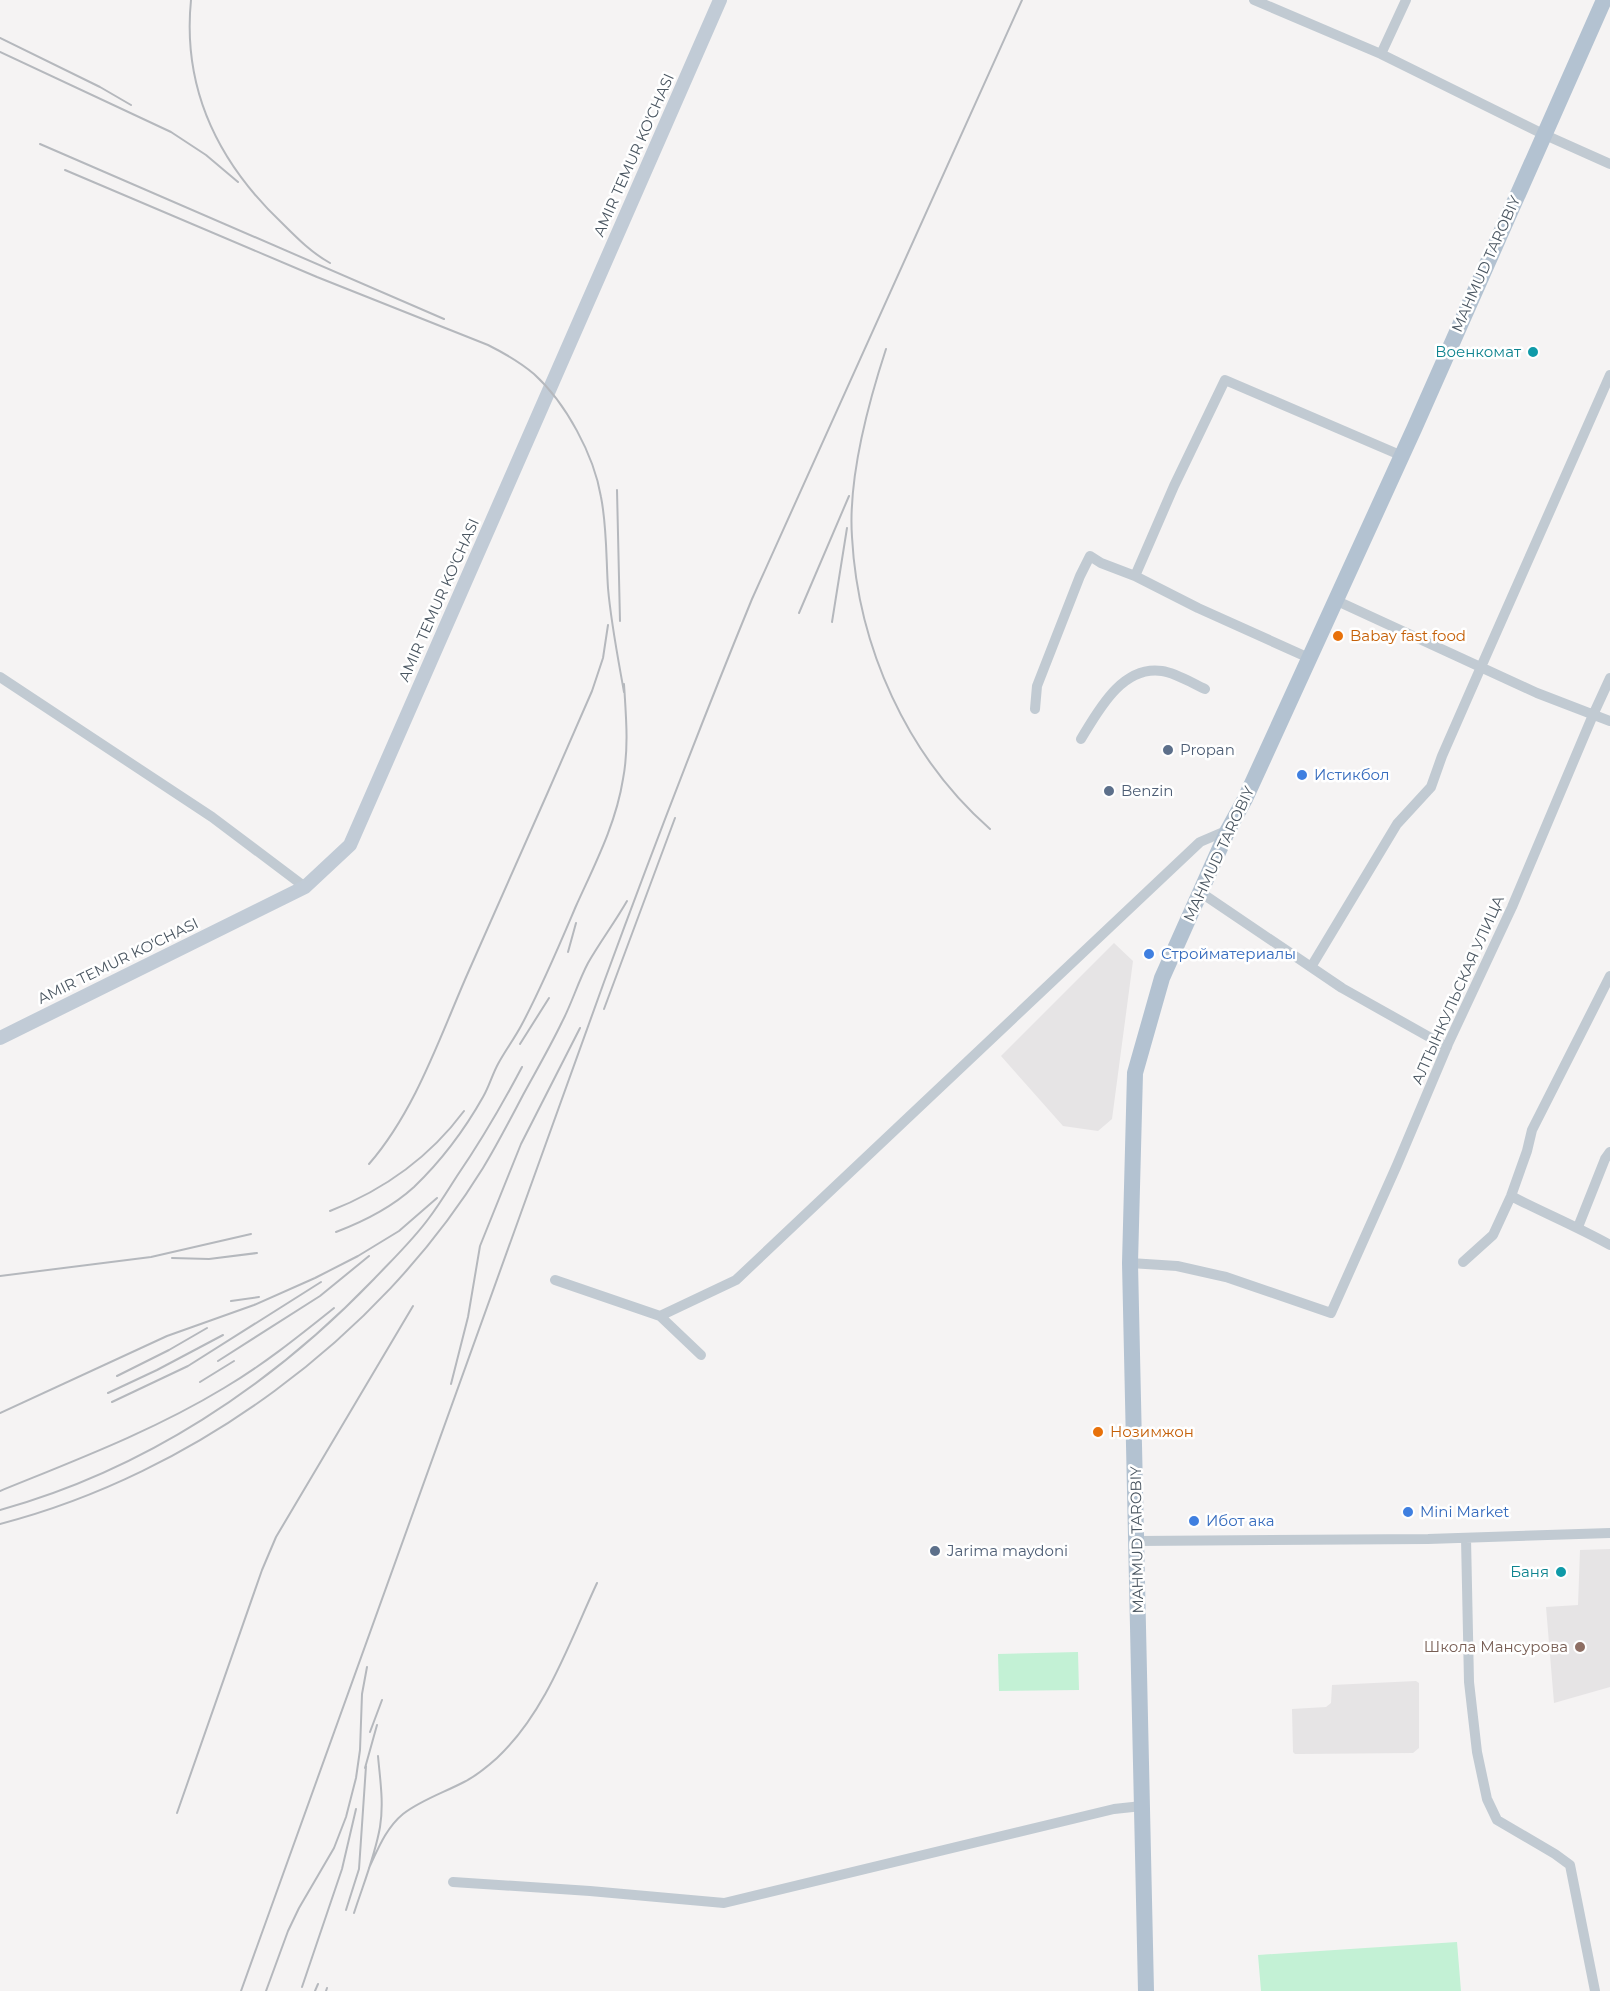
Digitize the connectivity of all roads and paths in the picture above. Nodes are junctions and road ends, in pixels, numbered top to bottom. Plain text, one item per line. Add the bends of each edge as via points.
1 (720, 0) edge
2 (1254, 0) edge
3 (1406, 0) edge
4 (1604, 0) edge
5 (1382, 54) junction
6 (1543, 134) junction
7 (1610, 164) edge
8 (1610, 375) edge
9 (1400, 455) junction
10 (1135, 576) junction
11 (1335, 600) junction
12 (1309, 658) junction
13 (1481, 666) junction
14 (0, 677) edge
15 (1610, 678) edge
16 (1205, 689) dead end
17 (1035, 710) dead end
18 (1593, 714) junction
19 (1610, 721) edge
20 (1081, 739) dead end
21 (1228, 830) junction
22 (305, 887) junction
23 (1200, 892) junction
24 (1311, 967) junction
25 (1610, 976) edge
26 (0, 1038) edge
27 (1447, 1047) junction
28 (1610, 1152) edge
29 (1511, 1196) junction
30 (1578, 1227) junction
31 (1610, 1245) edge
32 (1463, 1262) dead end
33 (1130, 1263) junction
34 (555, 1280) dead end
35 (660, 1316) junction
36 (701, 1355) dead end
37 (1610, 1533) edge
38 (1467, 1538) junction
39 (1137, 1541) junction
40 (1142, 1806) junction
41 (453, 1882) dead end
42 (1146, 1991) edge
43 (1594, 1991) edge

1 - 22 street, AMIR TEMUR KO'CHASI via 350,845
2 - 5 street
3 - 5 street
4 - 6 main road, MAHMUD TAROBIY
5 - 6 street
6 - 7 street
6 - 9 main road, MAHMUD TAROBIY
8 - 13 street
9 - 10 street via 1225,380
9 - 11 main road, MAHMUD TAROBIY
10 - 12 street
10 - 17 street via 1090,556 1037,686
11 - 12 main road, MAHMUD TAROBIY
11 - 13 street
12 - 21 main road, MAHMUD TAROBIY
13 - 18 street
13 - 24 street via 1431,787 1397,824
14 - 22 street via 212,818
15 - 18 street, АЛТЫНКУЛЬСКАЯ УЛИЦА
16 - 20 street via 1163,671 1139,674 1117,686
18 - 19 street
18 - 27 street, АЛТЫНКУЛЬСКАЯ УЛИЦА via 1512,907
21 - 23 main road, MAHMUD TAROBIY
21 - 35 street via 1200,842 736,1280
22 - 26 street, AMIR TEMUR KO'CHASI
23 - 24 street
23 - 33 main road, MAHMUD TAROBIY via 1162,978 1135,1073
24 - 27 street
25 - 29 street via 1532,1130
27 - 33 street, АЛТЫНКУЛЬСКАЯ УЛИЦА via 1331,1312 1226,1277 1177,1266
28 - 30 street
29 - 30 street
29 - 32 street via 1493,1235
30 - 31 street
33 - 39 main road, MAHMUD TAROBIY
34 - 35 street
35 - 36 street
37 - 38 street
38 - 39 street
38 - 43 street via 1469,1682 1486,1799 1497,1821 1570,1865
39 - 40 main road, MAHMUD TAROBIY
40 - 41 street via 1114,1809 724,1903
40 - 42 main road, MAHMUD TAROBIY

